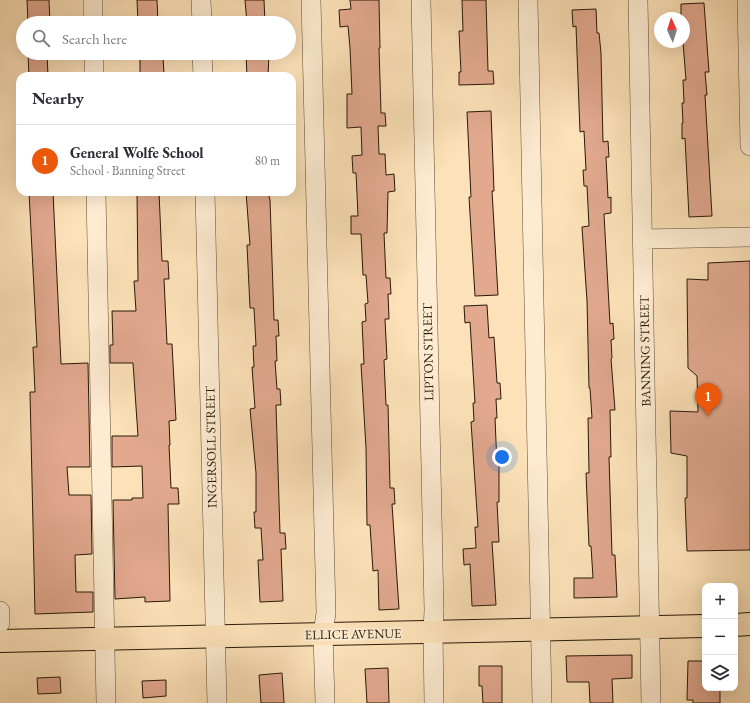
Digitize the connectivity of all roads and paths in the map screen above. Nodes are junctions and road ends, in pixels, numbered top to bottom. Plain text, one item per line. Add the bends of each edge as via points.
1 (93, 0) edge
2 (201, 0) edge
3 (311, 0) edge
4 (420, 0) edge
5 (528, 0) edge
6 (638, 0) edge
7 (746, 0) edge
8 (93, 16) edge
9 (202, 16) edge
10 (94, 60) edge
11 (202, 60) edge
12 (94, 72) edge
13 (203, 72) edge
14 (750, 146) edge
15 (96, 196) edge
16 (206, 196) edge
17 (750, 237) edge
18 (643, 239) junction
19 (0, 611) edge
20 (0, 623) edge
21 (750, 624) edge
22 (738, 625) edge
23 (702, 626) edge
24 (650, 627) junction
25 (541, 630) junction
26 (433, 632) junction
27 (323, 634) junction
28 (215, 636) junction
29 (105, 639) junction
30 (0, 641) edge
31 (106, 703) edge
32 (216, 703) edge
33 (325, 703) edge
34 (434, 703) edge
35 (542, 703) edge
36 (651, 703) edge

1 - 8 street
2 - 9 street
3 - 27 street via 326,614
4 - 26 street, LIPTON STREET
5 - 25 street
6 - 18 street, BANNING STREET
7 - 14 street
10 - 12 street
11 - 13 street
15 - 29 street
16 - 28 street, INGERSOLL STREET
17 - 18 street
18 - 24 street, BANNING STREET
19 - 20 street
21 - 22 main road
23 - 24 main road, ELLICE AVENUE
24 - 25 main road, ELLICE AVENUE
24 - 36 street, BANNING STREET
25 - 26 main road, ELLICE AVENUE
25 - 35 street
26 - 27 main road, ELLICE AVENUE
26 - 34 street, LIPTON STREET
27 - 28 main road, ELLICE AVENUE
27 - 33 street
28 - 29 main road, ELLICE AVENUE
28 - 32 street, INGERSOLL STREET
29 - 30 main road, ELLICE AVENUE
29 - 31 street

